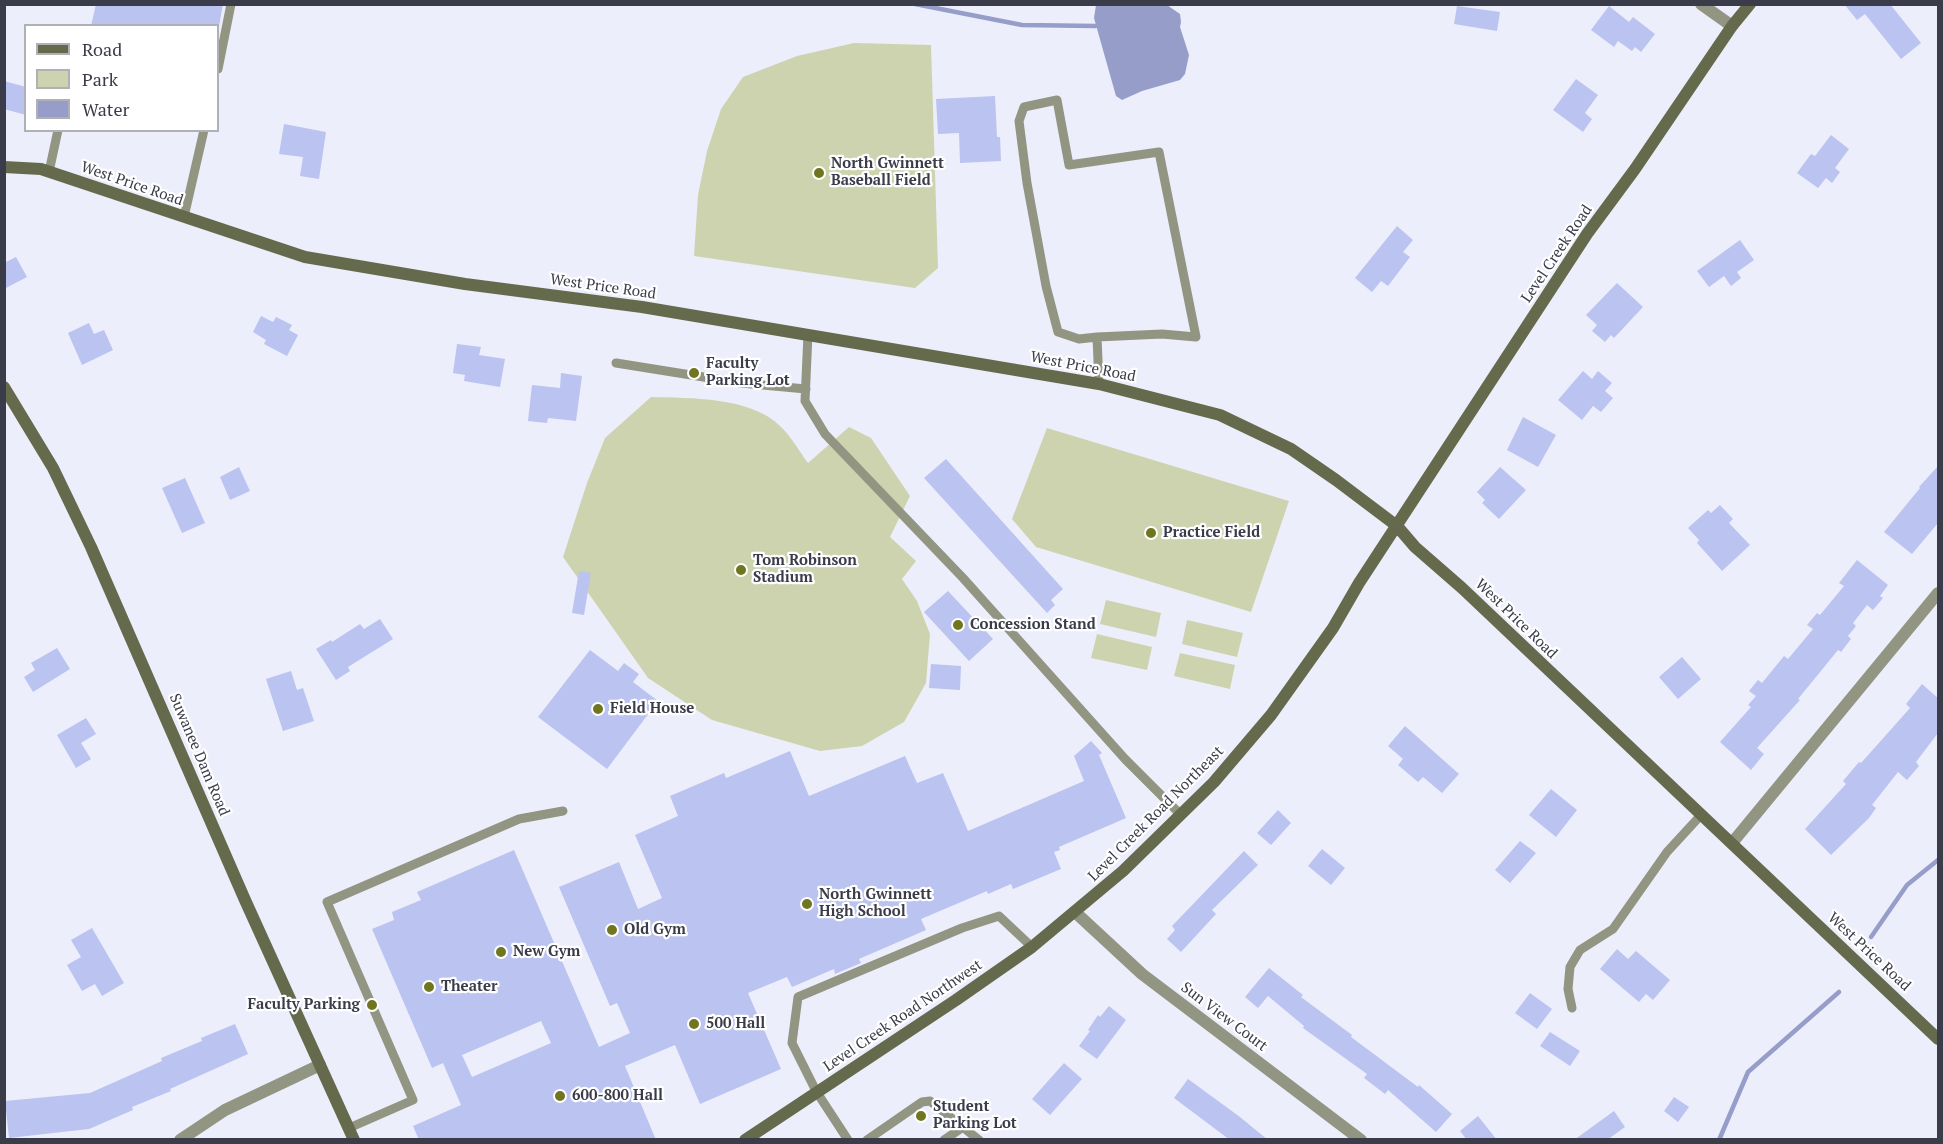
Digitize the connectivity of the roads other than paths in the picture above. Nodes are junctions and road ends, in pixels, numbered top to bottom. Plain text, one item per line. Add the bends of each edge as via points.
1 (231, 4) edge
2 (1701, 4) edge
3 (1750, 4) edge
4 (1732, 26) junction
5 (219, 64) edge
6 (58, 132) edge
7 (201, 132) edge
8 (4, 167) edge
9 (49, 172) junction
10 (184, 218) junction
11 (808, 334) junction
12 (1097, 337) junction
13 (616, 363) dead end
14 (1099, 384) junction
15 (4, 387) edge
16 (806, 389) junction
17 (1397, 526) junction
18 (1938, 593) edge
19 (563, 811) dead end
20 (1180, 814) junction
21 (1701, 815) junction
22 (1732, 843) junction
23 (1075, 912) junction
24 (1032, 946) junction
25 (1572, 1008) dead end
26 (1938, 1039) edge
27 (320, 1065) junction
28 (816, 1091) junction
29 (963, 1127) junction
30 (352, 1134) edge
31 (186, 1138) edge
32 (745, 1140) edge
33 (848, 1140) edge
34 (867, 1140) edge
35 (944, 1140) edge
36 (979, 1140) edge
37 (1361, 1140) edge

1 - 5 lane
2 - 4 street
3 - 4 street, Level Creek Road
4 - 17 street, Level Creek Road via 1587,234
6 - 9 lane
7 - 10 lane
8 - 9 street, West Price Road
9 - 10 street, West Price Road
10 - 11 street, West Price Road via 305,257
11 - 14 street, West Price Road
11 - 16 lane
12 - 12 lane via 1196,337 1159,152 1070,165 1057,100 1024,107 1019,121 1027,183 1058,332 1079,339
12 - 14 lane
13 - 16 lane
14 - 17 street, West Price Road via 1220,415 1271,439 1291,449
15 - 27 street, Suwanee Dam Road via 53,468 91,547
16 - 20 lane via 805,401 825,435
17 - 20 street, Level Creek Road Northeast via 1333,628 1271,715 1214,782
17 - 21 street, West Price Road
18 - 22 street
19 - 30 lane via 519,819 327,902 413,1100
20 - 23 street, Level Creek Road Northeast
21 - 22 street, West Price Road
21 - 25 lane via 1667,852 1613,929 1580,950 1570,967 1568,989
22 - 26 street, West Price Road
23 - 24 street, Level Creek Road Northwest
23 - 37 street, Sun View Court via 1142,974
24 - 28 street, Level Creek Road Northwest
24 - 28 lane via 999,916 798,998 792,1043
27 - 30 street, Suwanee Dam Road
27 - 31 street via 225,1110
28 - 32 street, Level Creek Road Northwest
28 - 33 lane
29 - 34 lane via 930,1101 922,1102
29 - 35 lane
29 - 36 lane

